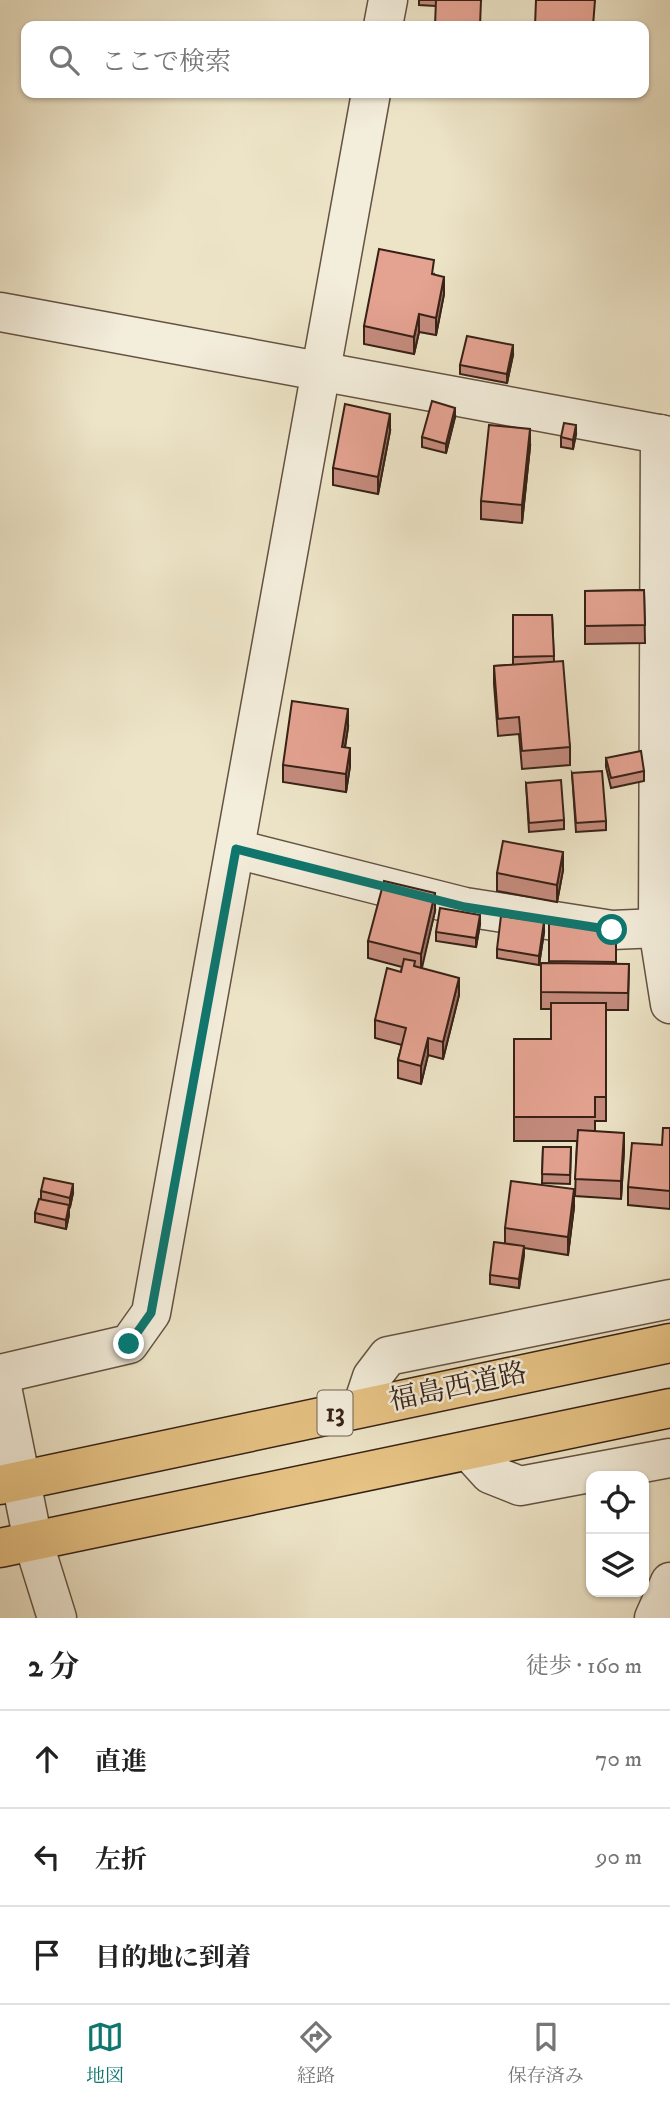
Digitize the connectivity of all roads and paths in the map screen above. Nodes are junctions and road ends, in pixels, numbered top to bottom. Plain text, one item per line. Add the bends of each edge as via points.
1 (388, 0) edge
2 (384, 21) edge
3 (370, 98) edge
4 (0, 312) edge
5 (321, 369) junction
6 (665, 435) edge
7 (236, 849) junction
8 (664, 946) edge
9 (670, 1004) edge
10 (670, 1299) edge
11 (670, 1343) edge
12 (0, 1375) edge
13 (362, 1407) junction
14 (670, 1408) edge
15 (470, 1452) junction
16 (670, 1458) edge
17 (11, 1483) edge
18 (17, 1545) edge
19 (670, 1582) edge
20 (57, 1618) edge
21 (654, 1618) edge

1 - 2 street
3 - 5 street
4 - 5 street
5 - 6 street
5 - 7 street
6 - 8 street
7 - 8 street via 465,907 612,930
7 - 12 street via 151,1313 129,1344
8 - 9 street
10 - 13 street via 388,1356 372,1377
11 - 13 highway, 福島西道路 / 13
12 - 17 street
13 - 17 highway, 福島西道路 / 13
14 - 15 highway, 13
15 - 16 street via 491,1474 520,1486
15 - 18 highway, 13
17 - 18 street
18 - 20 street
19 - 21 street

